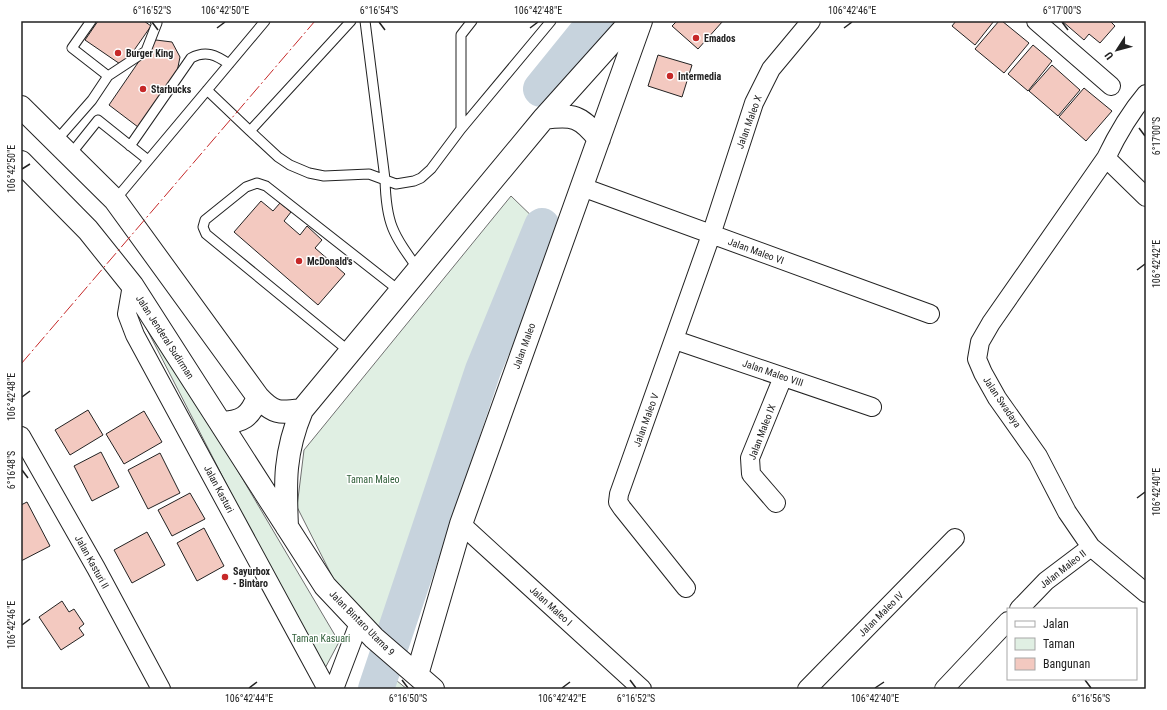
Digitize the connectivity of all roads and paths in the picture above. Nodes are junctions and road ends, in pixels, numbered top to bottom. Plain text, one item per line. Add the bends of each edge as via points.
1 (91, 21) edge
2 (155, 21) edge
3 (265, 21) edge
4 (351, 21) edge
5 (365, 21) edge
6 (551, 21) edge
7 (631, 21) edge
8 (641, 21) edge
9 (810, 21) edge
10 (1036, 21) edge
11 (467, 23) edge
12 (229, 64) junction
13 (108, 76) junction
14 (1111, 86) dead end
15 (207, 90) junction
16 (1146, 94) edge
17 (21, 107) edge
18 (544, 118) junction
19 (461, 129) junction
20 (250, 131) junction
21 (599, 139) junction
22 (130, 146) junction
23 (63, 148) junction
24 (1106, 158) junction
25 (148, 160) junction
26 (21, 162) edge
27 (384, 179) junction
28 (582, 188) junction
29 (1146, 197) edge
30 (115, 200) junction
31 (711, 235) junction
32 (419, 270) junction
33 (132, 285) junction
34 (401, 292) junction
35 (930, 314) dead end
36 (675, 340) junction
37 (350, 352) junction
38 (783, 377) junction
39 (258, 397) junction
40 (872, 407) dead end
41 (302, 410) junction
42 (221, 423) junction
43 (21, 436) edge
44 (776, 503) dead end
45 (461, 524) junction
46 (287, 528) junction
47 (956, 538) dead end
48 (1091, 547) junction
49 (686, 588) dead end
50 (1146, 593) edge
51 (1020, 608) edge
52 (1007, 622) edge
53 (367, 631) junction
54 (412, 671) junction
55 (161, 689) edge
56 (328, 689) edge
57 (334, 689) edge
58 (433, 689) edge
59 (642, 689) edge
60 (807, 689) edge
61 (944, 689) edge

1 - 13 lane via 72,48
2 - 13 lane via 157,22 146,51
3 - 12 lane
4 - 20 lane
5 - 27 lane
6 - 19 lane
7 - 18 street
8 - 21 street, Jalan Maleo
9 - 31 street, Jalan Maleo X via 771,69 754,103
10 - 14 street
11 - 19 lane via 461,35
12 - 15 lane
12 - 22 lane via 218,56 206,53 191,58
13 - 23 lane
15 - 20 lane
15 - 25 lane
16 - 24 street, Jalan Swadaya via 1133,109
17 - 23 street
18 - 21 street via 563,115 576,117 588,125
18 - 32 street
19 - 27 lane via 432,169 421,178 409,183 396,184
20 - 27 lane via 278,157 309,173 324,176 361,173
21 - 28 street, Jalan Maleo
22 - 23 lane via 98,120
22 - 25 lane
23 - 30 street
24 - 29 street
24 - 48 street, Jalan Swadaya via 991,323 980,342 977,359 997,398 1038,456 1067,512
25 - 30 lane
26 - 33 street, Jalan Jenderal Sudirman via 88,230
27 - 32 lane via 385,205 390,224 395,236
28 - 31 street, Jalan Maleo VI
28 - 45 street, Jalan Maleo
30 - 39 street
31 - 35 street, Jalan Maleo VI
31 - 36 street, Jalan Maleo V
32 - 34 street
33 - 42 street, Jalan Jenderal Sudirman
33 - 56 street, Jalan Kasturi via 127,314 136,334
34 - 37 street
34 - 37 lane via 266,186 257,183 246,187 205,220 203,227 206,234
36 - 38 street, Jalan Maleo VIII
36 - 49 street, Jalan Maleo V via 618,502
37 - 41 street
38 - 40 street, Jalan Maleo VIII
38 - 44 street, Jalan Maleo IX via 749,466 751,474
39 - 41 street via 271,410 283,413
39 - 42 street via 254,408 247,416 235,422
41 - 46 street via 292,434 287,458
42 - 46 street, Jalan Jenderal Sudirman
43 - 55 street, Jalan Kasturi II
45 - 54 street, Jalan Maleo
45 - 59 street, Jalan Maleo I
46 - 53 street, Jalan Bintaro Utama 9 via 325,586
47 - 60 street, Jalan Maleo IV
48 - 50 street, Jalan Swadaya
48 - 51 street, Jalan Maleo II via 1046,581
52 - 61 street
53 - 54 street, Jalan Bintaro Utama 9
53 - 57 street
54 - 58 street, Jalan Bintaro Utama 9

